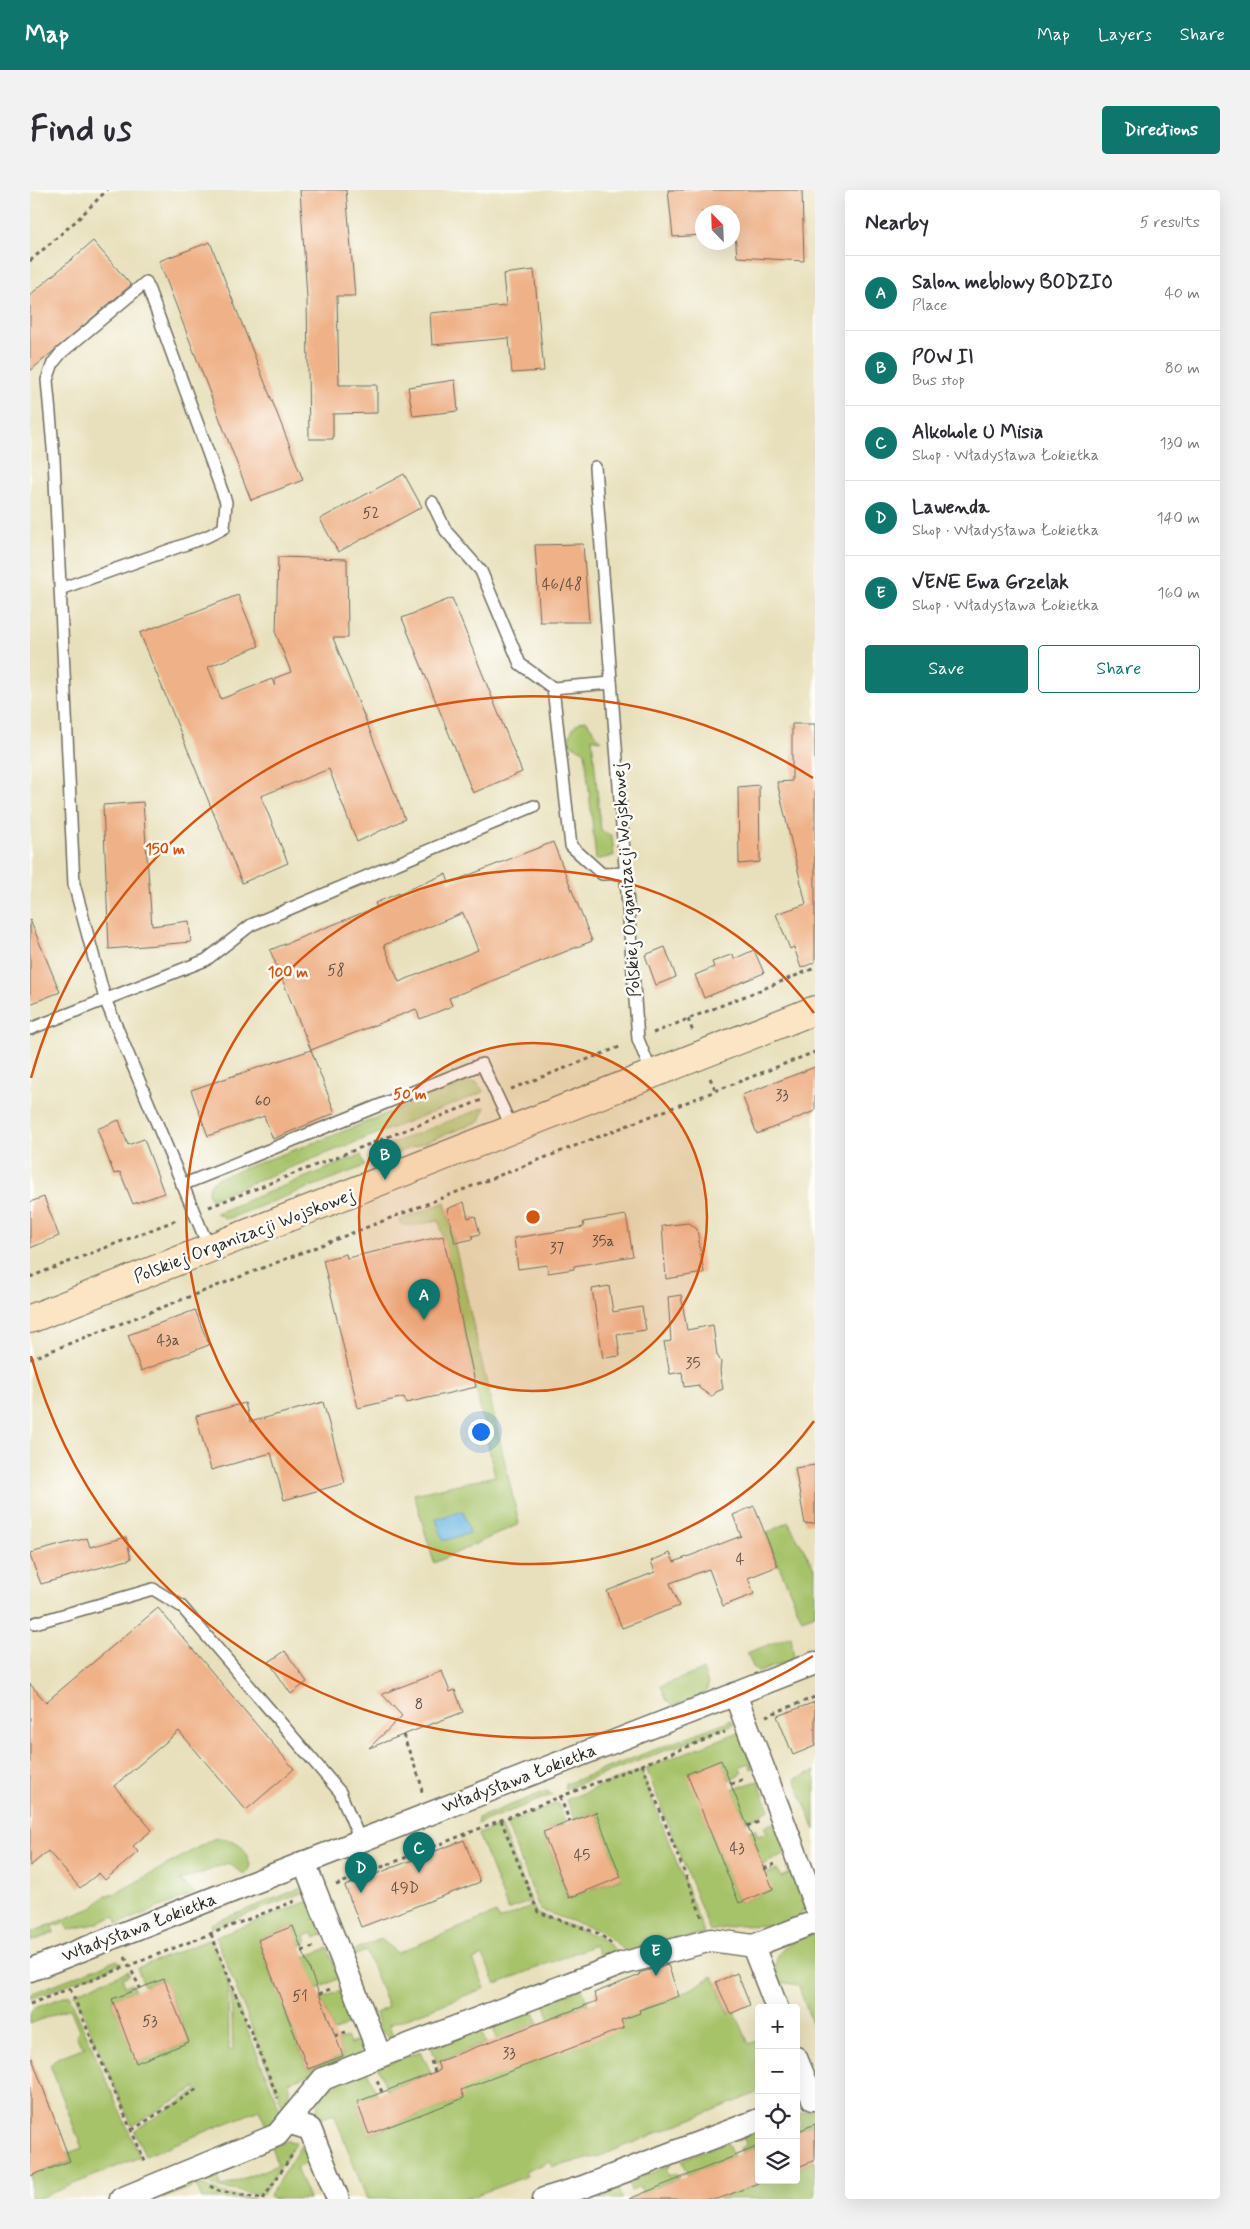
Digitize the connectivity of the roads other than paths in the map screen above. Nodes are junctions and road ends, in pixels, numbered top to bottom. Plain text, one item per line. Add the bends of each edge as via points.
1 (595, 467) dead end
2 (432, 502) dead end
3 (60, 589) junction
4 (611, 683) junction
5 (553, 688) junction
6 (534, 806) dead end
7 (625, 873) junction
8 (105, 999) junction
9 (815, 1010) edge
10 (30, 1029) edge
11 (652, 1074) junction
12 (512, 1130) junction
13 (182, 1185) junction
14 (209, 1248) junction
15 (30, 1319) edge
16 (35, 1623) dead end
17 (815, 1663) edge
18 (735, 1694) junction
19 (360, 1840) junction
20 (304, 1862) junction
21 (815, 1905) edge
22 (815, 1922) edge
23 (753, 1946) junction
24 (30, 1970) edge
25 (775, 2004) edge
26 (380, 2056) junction
27 (800, 2072) edge
28 (808, 2101) edge
29 (288, 2122) junction
30 (755, 2122) edge
31 (585, 2193) edge
32 (122, 2199) edge
33 (338, 2199) edge
34 (544, 2199) edge

1 - 4 lane, Polskiej Organizacji Wojskowej
2 - 5 lane via 446,531 482,571 520,664
3 - 3 lane via 224,528 226,502 146,282 60,353 46,380 54,459
3 - 8 lane via 74,884
4 - 5 lane
4 - 7 lane, Polskiej Organizacji Wojskowej
5 - 7 lane via 571,846 602,874
6 - 8 lane via 251,925 206,960
7 - 11 lane, Polskiej Organizacji Wojskowej via 638,1039
8 - 10 lane
8 - 13 lane
9 - 11 main road, Polskiej Organizacji Wojskowej
11 - 12 main road, Polskiej Organizacji Wojskowej
12 - 13 lane via 482,1064
12 - 14 main road, Polskiej Organizacji Wojskowej
13 - 14 lane
14 - 15 main road, Polskiej Organizacji Wojskowej
16 - 19 lane via 153,1589 181,1606 340,1792
17 - 18 street, Władysława Łokietka
18 - 19 street, Władysława Łokietka
18 - 21 street
19 - 20 street, Władysława Łokietka
20 - 24 street, Władysława Łokietka
20 - 26 street
22 - 23 street
23 - 25 street
23 - 26 street via 711,1940 630,1961
26 - 29 street via 323,2079
27 - 28 street
29 - 32 street via 277,2136
29 - 33 street via 310,2129
30 - 31 street
31 - 34 street

